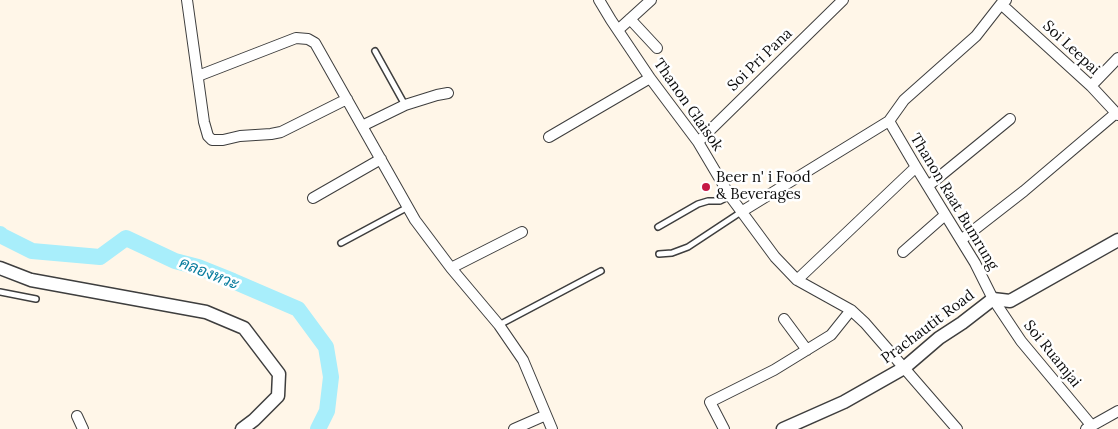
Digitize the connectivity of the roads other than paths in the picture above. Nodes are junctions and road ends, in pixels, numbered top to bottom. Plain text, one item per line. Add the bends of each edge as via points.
1 (187, 0) edge
2 (599, 0) edge
3 (651, 0) edge
4 (844, 0) edge
5 (1004, 2) edge
6 (630, 18) junction
7 (618, 30) junction
8 (657, 48) dead end
9 (375, 51) dead end
10 (1118, 58) edge
11 (198, 76) junction
12 (650, 78) junction
13 (1091, 86) junction
14 (448, 93) dead end
15 (347, 99) junction
16 (405, 105) junction
17 (1117, 114) edge
18 (1010, 119) dead end
19 (889, 121) junction
20 (362, 126) junction
21 (549, 136) dead end
22 (698, 142) junction
23 (381, 159) junction
24 (916, 167) junction
25 (928, 186) junction
26 (730, 196) junction
27 (313, 198) dead end
28 (408, 207) junction
29 (741, 212) junction
30 (945, 215) junction
31 (658, 227) dead end
32 (522, 232) dead end
33 (961, 240) junction
34 (1118, 240) edge
35 (341, 243) dead end
36 (903, 252) dead end
37 (659, 254) dead end
38 (0, 268) edge
39 (452, 268) junction
40 (601, 271) dead end
41 (797, 280) junction
42 (0, 292) edge
43 (36, 299) dead end
44 (993, 299) junction
45 (851, 310) junction
46 (784, 319) dead end
47 (499, 325) junction
48 (807, 350) junction
49 (904, 368) junction
50 (1118, 411) edge
51 (77, 416) dead end
52 (546, 416) junction
53 (791, 427) edge
54 (1089, 427) edge
55 (83, 429) edge
56 (242, 429) edge
57 (514, 429) edge
58 (552, 429) edge
59 (724, 429) edge
60 (957, 429) edge

1 - 11 street
2 - 7 street, Thanon Glaisok
3 - 6 street
4 - 22 street, Soi Pri Pana
5 - 13 street, Soi Leepai
5 - 19 street via 976,36 904,100
6 - 7 street
6 - 8 street
7 - 12 street, Thanon Glaisok
9 - 16 lane
10 - 13 street
11 - 15 street via 296,38 308,39 315,43
11 - 15 street via 204,122 212,140 281,132
12 - 21 street
12 - 22 street, Thanon Glaisok
13 - 17 street, Soi Leepai
14 - 16 street
15 - 20 street
16 - 20 street
17 - 33 street
18 - 25 street
19 - 24 street, Thanon Raat Bumrung
19 - 29 street
20 - 23 street
22 - 26 street, Thanon Glaisok
23 - 27 street
23 - 28 street
24 - 25 street, Thanon Raat Bumrung
24 - 41 street
25 - 30 street, Thanon Raat Bumrung
26 - 29 street, Thanon Glaisok
26 - 31 lane via 720,201 702,202
28 - 35 lane
28 - 39 street
29 - 37 lane via 688,247
29 - 41 street, Thanon Glaisok
30 - 33 street, Thanon Raat Bumrung
30 - 36 street
32 - 39 street
33 - 44 street, Thanon Raat Bumrung
34 - 44 street, Prachautit Road via 1010,301
38 - 56 street via 31,280 206,312 244,328 279,374 278,396
39 - 47 street
40 - 47 lane
41 - 45 street, Thanon Glaisok
42 - 43 lane
44 - 49 street, Prachautit Road
44 - 54 street, Soi Ruamjai via 1021,342
45 - 48 street via 831,335
45 - 49 street, Thanon Glaisok
46 - 48 street
47 - 52 street via 523,360
48 - 59 street via 710,402
49 - 53 street, Prachautit Road
49 - 60 street, Thanon Glaisok
50 - 54 street
51 - 55 street
52 - 57 street
52 - 58 street

